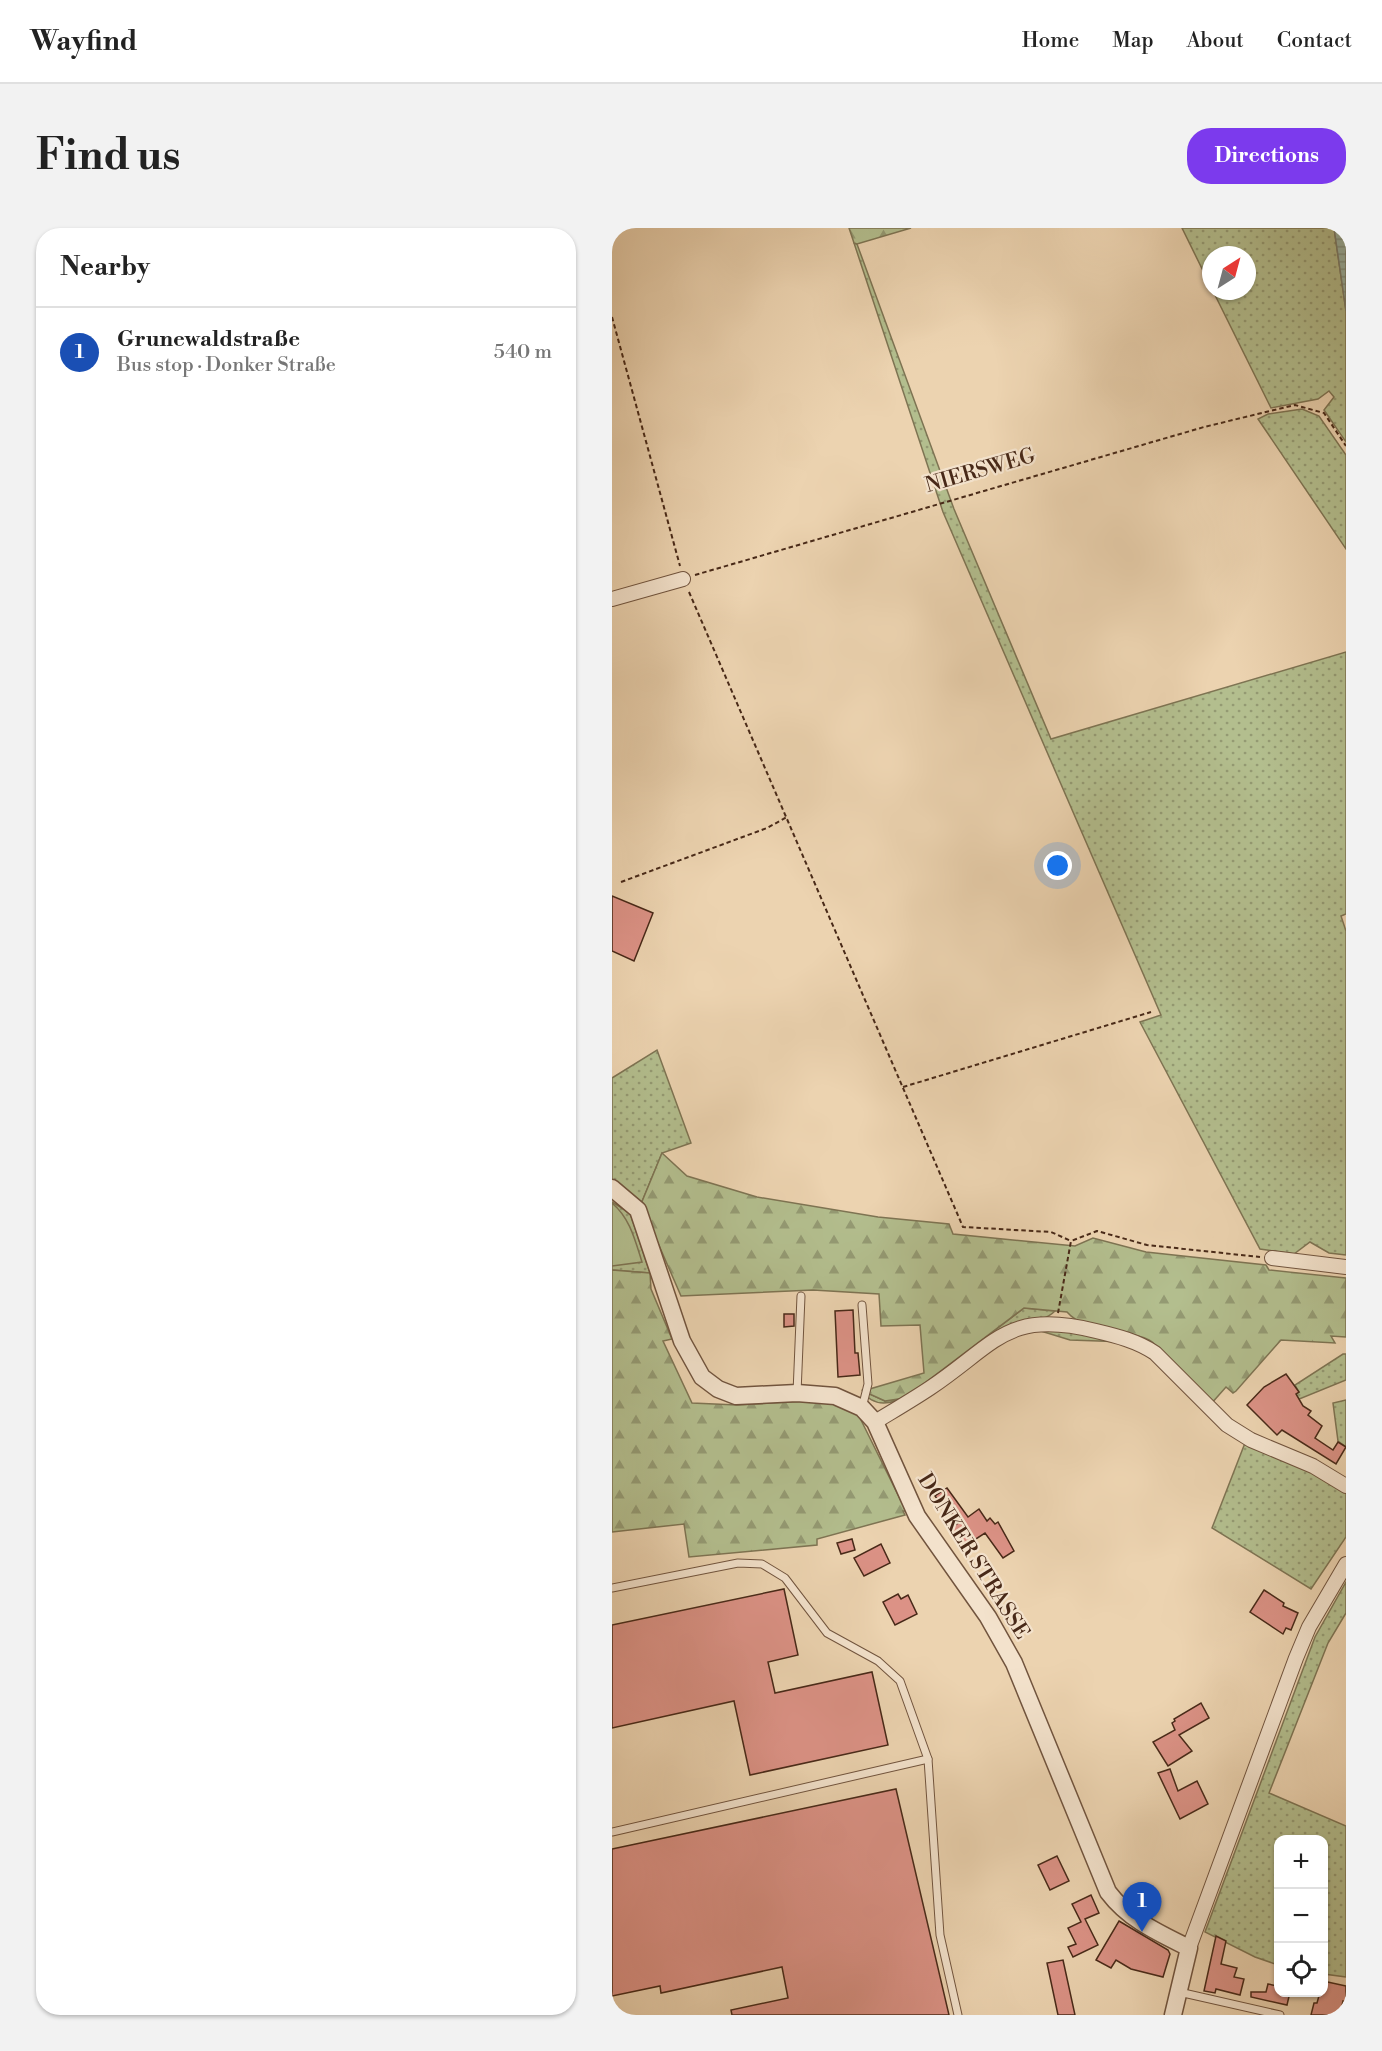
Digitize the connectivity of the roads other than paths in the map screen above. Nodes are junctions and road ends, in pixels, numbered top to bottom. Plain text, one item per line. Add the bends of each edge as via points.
1 (683, 579) road end
2 (612, 599) edge
3 (612, 1188) edge
4 (1272, 1258) road end
5 (1346, 1267) edge
6 (801, 1296) dead end
7 (862, 1305) dead end
8 (797, 1393) junction
9 (862, 1408) junction
10 (875, 1422) junction
11 (1346, 1486) edge
12 (1346, 1564) edge
13 (612, 1588) edge
14 (928, 1759) junction
15 (612, 1832) edge
16 (1189, 1948) junction
17 (1179, 1992) junction
18 (958, 2015) edge
19 (1173, 2015) edge
20 (1281, 2015) edge

1 - 2 street
3 - 8 street, DONKER STRASSE via 638,1210 682,1341 702,1377 736,1396
4 - 5 street
6 - 8 lane
7 - 9 lane via 868,1384
8 - 9 street, DONKER STRASSE via 835,1396
9 - 10 street, DONKER STRASSE
10 - 11 street via 930,1388 991,1341 1035,1323 1056,1322 1143,1344 1227,1425
10 - 16 street, DONKER STRASSE via 917,1516 988,1617 1014,1663 1108,1892 1121,1909
12 - 16 street via 1296,1658
13 - 14 lane via 738,1563 762,1564 786,1578 827,1633 878,1661 900,1681
14 - 15 lane
14 - 18 lane via 940,1935
16 - 17 street
17 - 19 street
17 - 20 lane

